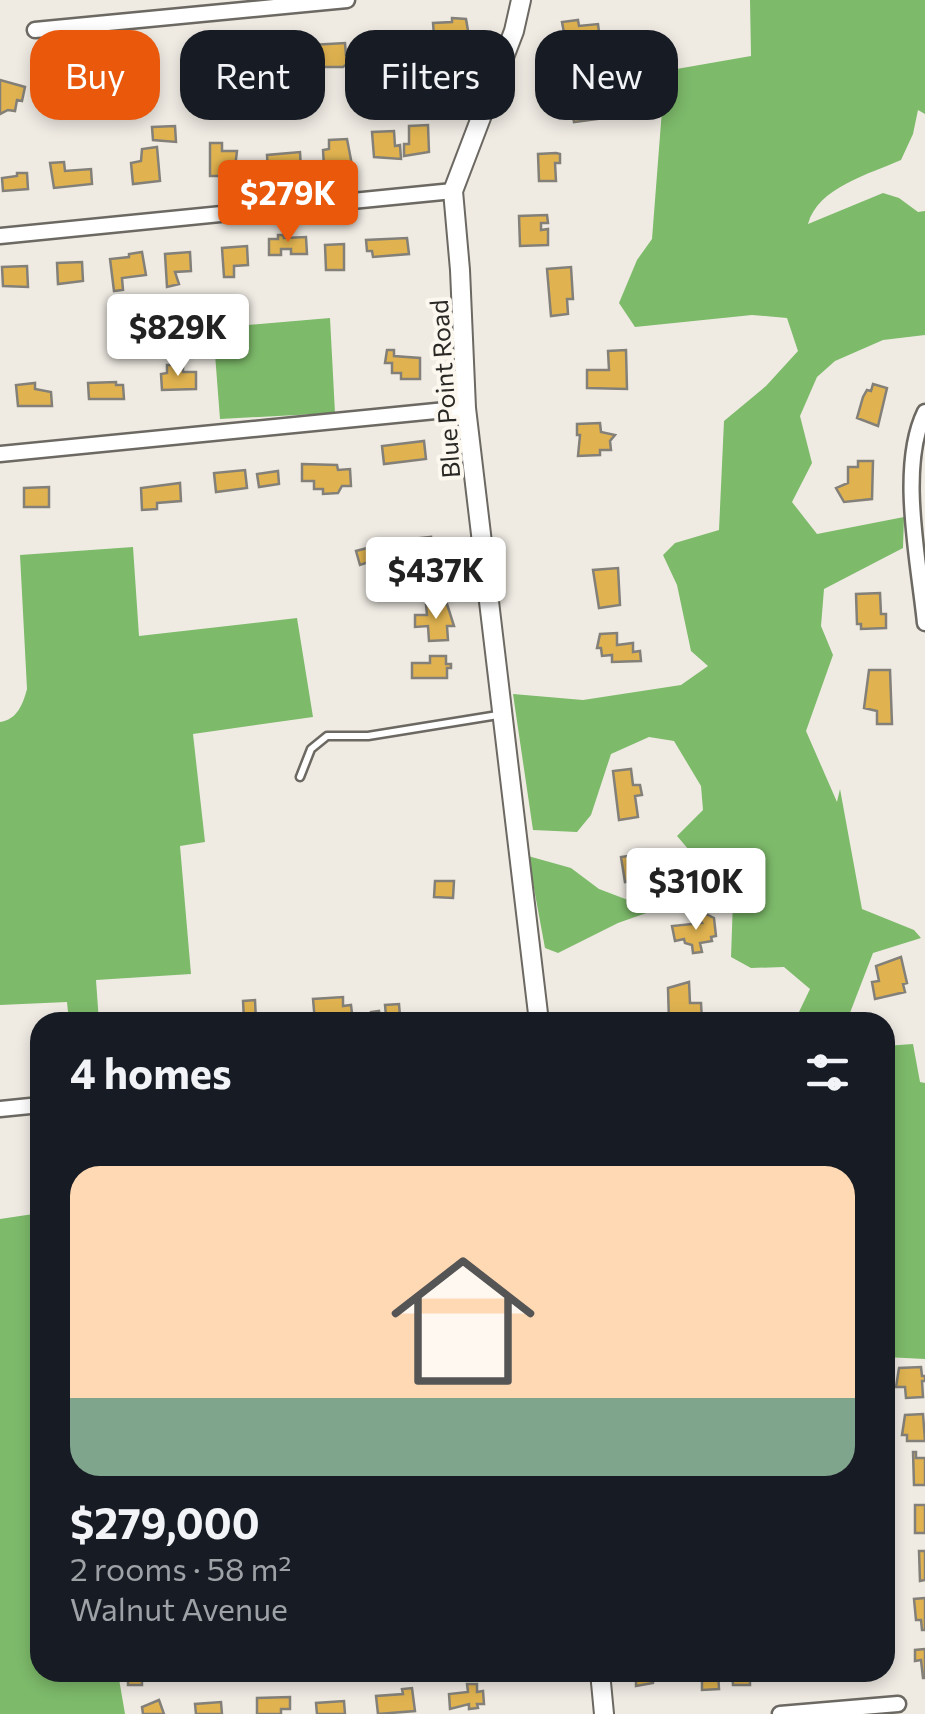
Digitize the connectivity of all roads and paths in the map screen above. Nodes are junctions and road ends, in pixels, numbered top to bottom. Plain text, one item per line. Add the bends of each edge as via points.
1 (347, 0) edge
2 (521, 0) edge
3 (35, 30) dead end
4 (453, 192) junction
5 (0, 236) edge
6 (466, 408) junction
7 (925, 412) edge
8 (0, 454) edge
9 (925, 623) edge
10 (502, 715) junction
11 (300, 777) dead end
12 (538, 1012) edge
13 (30, 1106) edge
14 (0, 1109) edge
15 (601, 1682) edge
16 (898, 1704) dead end
17 (802, 1713) edge
18 (604, 1714) edge
19 (780, 1714) edge

1 - 3 street
2 - 4 street, Blue Point Road
4 - 5 street
4 - 6 street, Blue Point Road
6 - 8 street
6 - 10 street, Blue Point Road
7 - 9 street via 910,473
10 - 11 lane via 327,736 311,750
10 - 12 street, Blue Point Road
13 - 14 street
15 - 18 street
16 - 17 street
17 - 19 street

